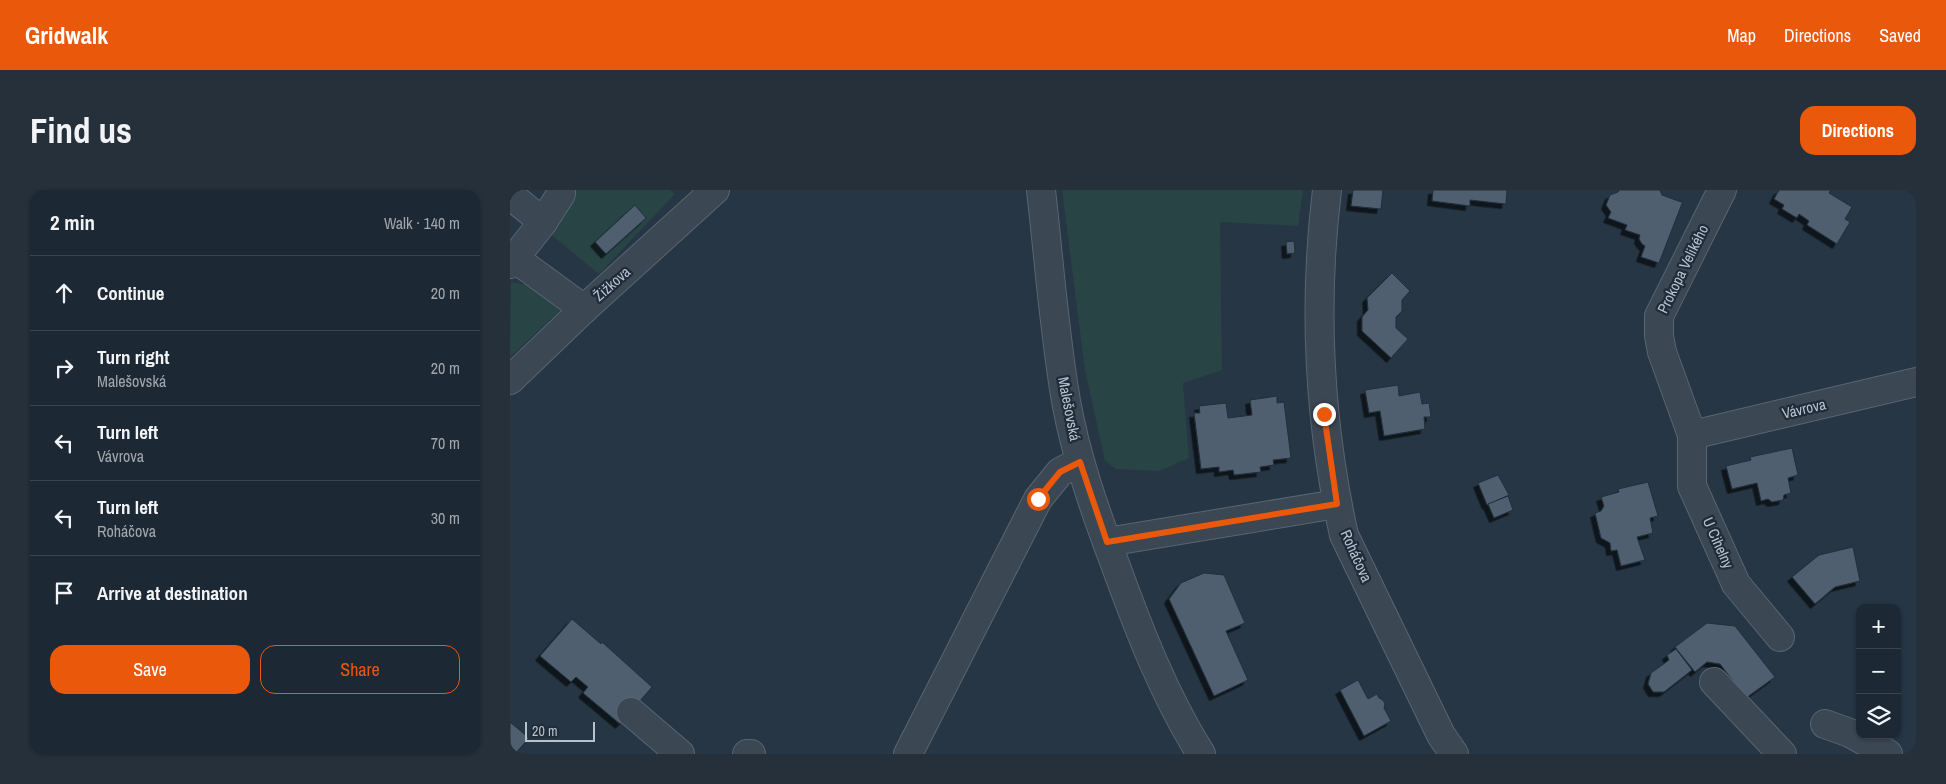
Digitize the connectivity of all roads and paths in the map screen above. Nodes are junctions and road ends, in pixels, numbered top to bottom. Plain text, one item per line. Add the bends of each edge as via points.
1 (561, 190) edge
2 (715, 190) edge
3 (1041, 190) edge
4 (1326, 190) edge
5 (1722, 190) edge
6 (510, 195) edge
7 (543, 222) junction
8 (512, 259) edge
9 (584, 309) junction
10 (510, 380) edge
11 (1916, 382) edge
12 (1692, 435) junction
13 (1080, 462) junction
14 (1337, 504) junction
15 (1107, 542) junction
16 (1780, 637) dead end
17 (1714, 682) dead end
18 (631, 712) dead end
19 (1825, 724) dead end
20 (680, 754) edge
21 (908, 754) edge
22 (1201, 754) edge
23 (1454, 754) edge
24 (1782, 754) edge
25 (1888, 754) edge

1 - 7 street via 562,194
2 - 9 street, Žižkova
3 - 13 street, Malešovská via 1066,401
4 - 14 street, Roháčova via 1320,242 1319,333 1324,414
5 - 12 street, Prokopa Velikého via 1659,316 1662,352
6 - 7 street
7 - 8 street
8 - 9 street
9 - 10 street, Žižkova
11 - 12 street, Vávrova
12 - 16 street, U Cihelny via 1692,486 1736,584
13 - 15 street, Malešovská
13 - 21 street via 1060,472 1038,499
14 - 15 street
14 - 23 street, Roháčova via 1344,535 1441,735
15 - 22 street, Malešovská via 1166,692
17 - 24 street
18 - 20 street
19 - 25 street via 1850,733

